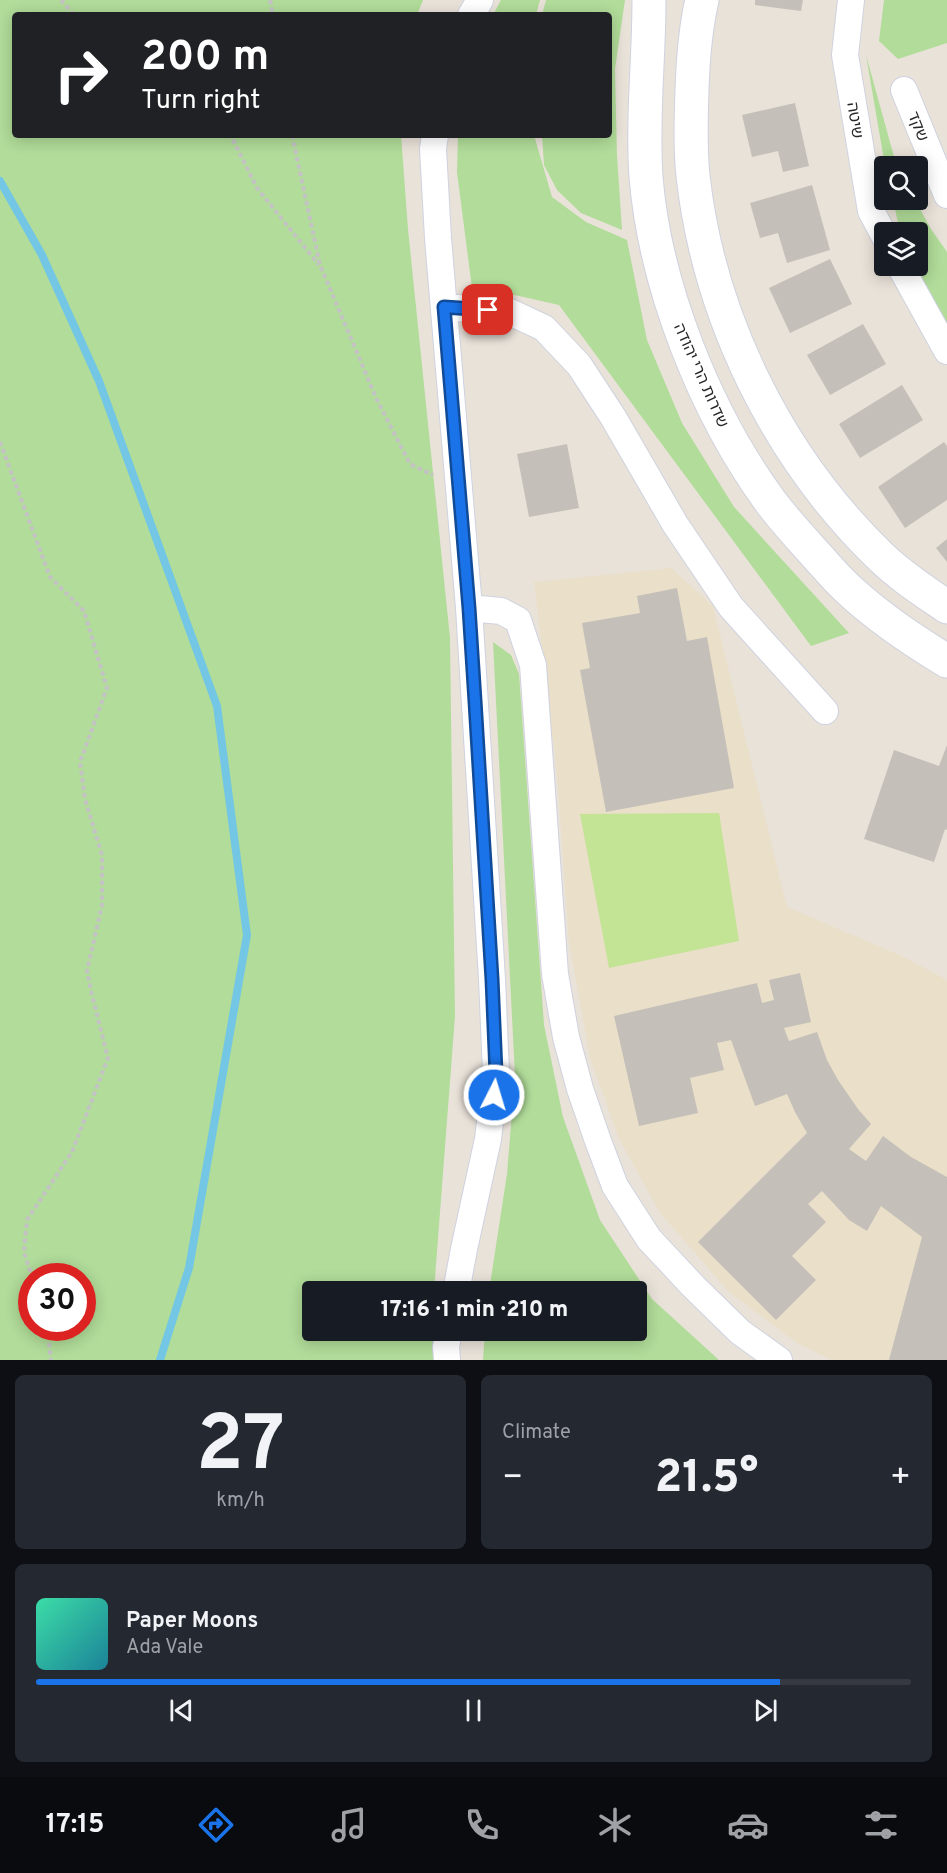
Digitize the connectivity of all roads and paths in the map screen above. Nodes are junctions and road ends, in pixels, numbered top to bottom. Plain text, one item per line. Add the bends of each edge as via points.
1 (62, 0) edge
2 (649, 0) edge
3 (702, 0) edge
4 (851, 0) edge
5 (72, 12) edge
6 (904, 90) dead end
7 (231, 138) edge
8 (293, 138) edge
9 (435, 138) edge
10 (947, 195) edge
11 (877, 222) edge
12 (320, 265) junction
13 (906, 276) edge
14 (444, 307) junction
15 (947, 351) edge
16 (0, 442) edge
17 (459, 486) junction
18 (947, 607) edge
19 (469, 608) junction
20 (947, 661) edge
21 (825, 711) dead end
22 (28, 1263) edge
23 (458, 1281) edge
24 (49, 1341) edge
25 (448, 1341) edge
26 (51, 1360) edge
27 (447, 1360) edge
28 (779, 1360) edge

1 - 5 path
2 - 20 street, שדרות הרי יהודה via 646,179 659,256 683,336 705,389 747,468 800,537 854,595
3 - 18 street via 694,42 690,134 693,175 705,245 727,320 767,408 808,474 879,555
4 - 11 street, שיטה via 845,55 871,211
6 - 10 street, שקד
7 - 12 path via 257,188
8 - 12 path
9 - 14 street
12 - 17 path via 377,400 410,464
13 - 15 street
14 - 17 street
14 - 21 street via 510,312 544,328 579,365 675,524 731,607
16 - 22 path via 50,577 84,611 107,688 80,762 85,799 102,855 102,904 87,971 108,1058 72,1152 27,1220 24,1252
17 - 19 street
19 - 23 street via 496,1073 488,1138
19 - 28 street via 501,611 518,620 533,665 555,974 580,1089 615,1186 649,1239 694,1287 740,1332
24 - 26 path
25 - 27 street

